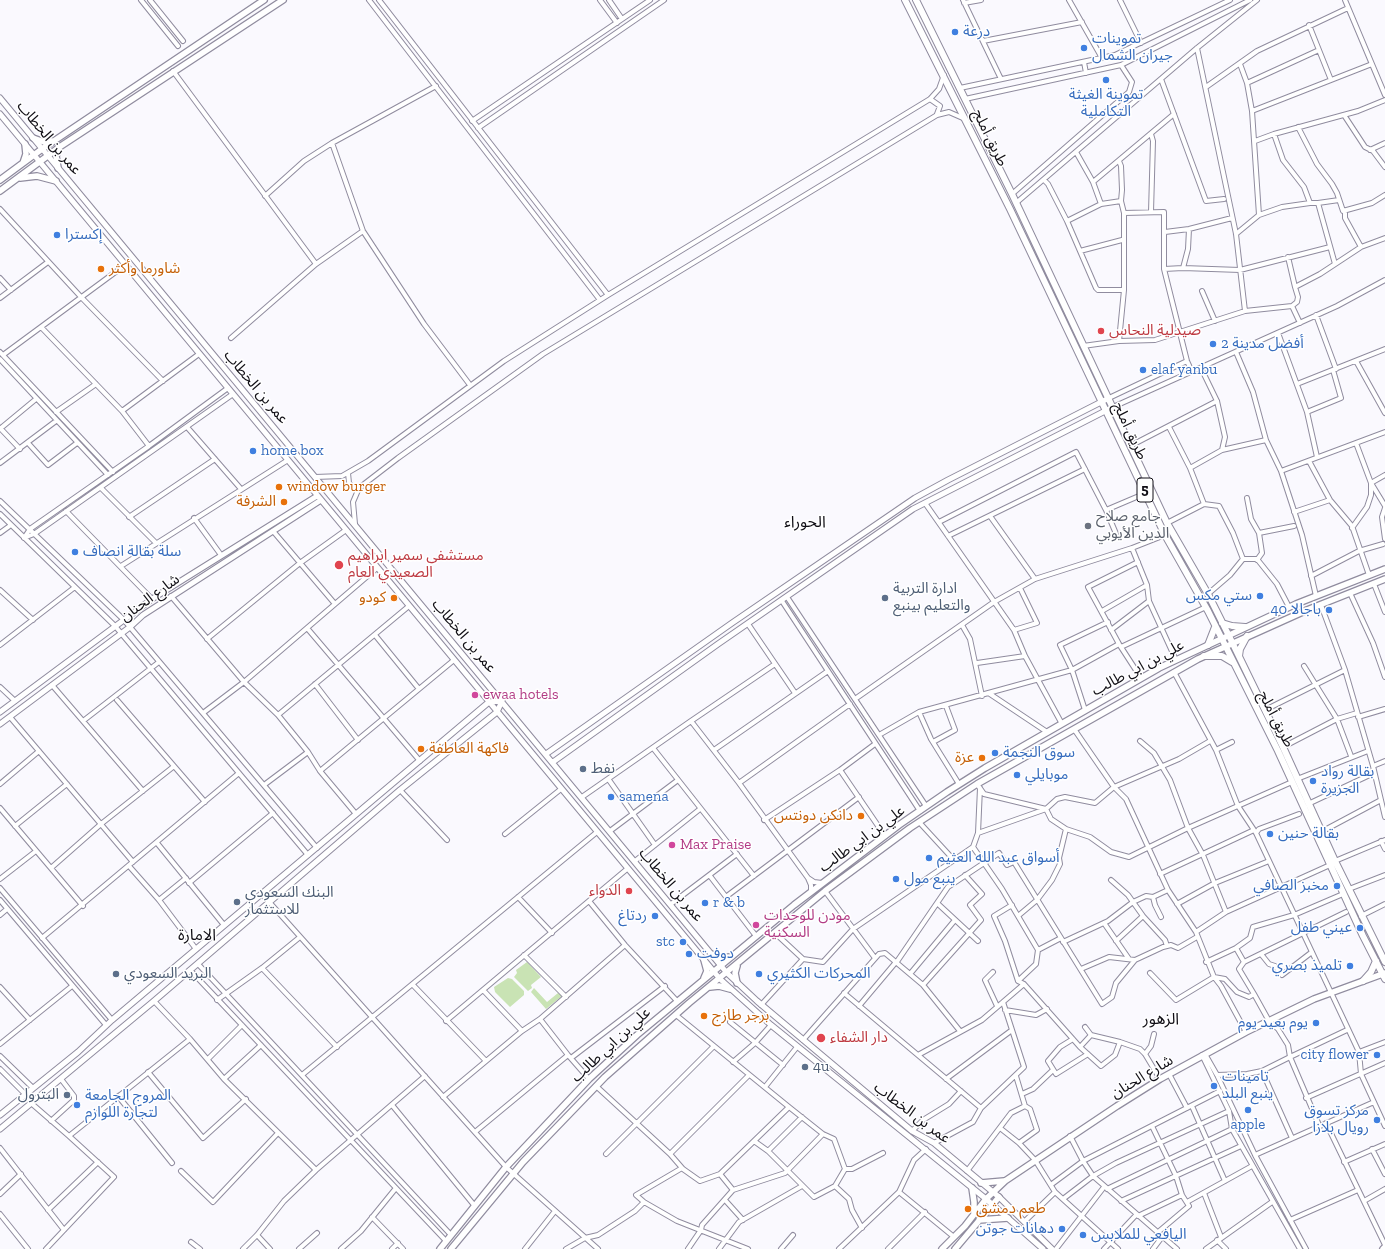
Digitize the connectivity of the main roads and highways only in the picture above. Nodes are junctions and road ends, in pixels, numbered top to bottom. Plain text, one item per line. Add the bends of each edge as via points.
1 (264, 0) edge
2 (283, 0) edge
3 (906, 0) edge
4 (916, 0) edge
5 (256, 2) edge
6 (33, 138) road end
7 (55, 140) junction
8 (25, 144) road end
9 (62, 146) junction
10 (22, 163) junction
11 (58, 168) road end
12 (18, 178) junction
13 (0, 180) edge
14 (56, 181) road end
15 (0, 191) edge
16 (1385, 569) edge
17 (1385, 579) edge
18 (1222, 623) junction
19 (1215, 627) junction
20 (1245, 627) junction
21 (1228, 634) junction
22 (1247, 636) junction
23 (1220, 638) junction
24 (1232, 642) junction
25 (1208, 645) junction
26 (1224, 646) junction
27 (1204, 656) junction
28 (1239, 658) junction
29 (1232, 662) junction
30 (1294, 780) junction
31 (1333, 863) junction
32 (711, 954) road end
33 (732, 956) junction
34 (1384, 959) edge
35 (704, 960) road end
36 (1376, 961) junction
37 (738, 964) junction
38 (1384, 975) edge
39 (702, 981) junction
40 (1363, 981) junction
41 (737, 983) road end
42 (708, 988) junction
43 (730, 989) road end
44 (1005, 1181) junction
45 (981, 1183) road end
46 (972, 1188) road end
47 (998, 1197) road end
48 (974, 1214) junction
49 (1008, 1218) road end
50 (979, 1220) junction
51 (440, 1249) edge
52 (451, 1249) edge
53 (942, 1249) edge
54 (955, 1249) edge

1 - 5 main road
2 - 9 main road
3 - 19 highway, طريق أملج / 5 via 1165,535
4 - 18 highway, طريق أملج / 5 via 1012,194 1167,523
5 - 7 main road
6 - 7 main road via 44,142
7 - 10 main road
8 - 10 main road via 26,154
9 - 11 main road via 56,156
9 - 12 main road
10 - 13 main road
12 - 14 main road via 37,176
12 - 15 main road
16 - 20 main road, علي بن ابي طالب
17 - 22 main road, علي بن ابي طالب
18 - 20 highway
18 - 21 highway, طريق أملج / 5
19 - 23 highway, طريق أملج / 5
19 - 25 highway
20 - 21 main road, علي بن ابي طالب
21 - 23 main road, علي بن ابي طالب
21 - 24 highway, طريق أملج / 5
22 - 24 main road, علي بن ابي طالب
22 - 28 highway via 1240,649
23 - 25 main road, علي بن ابي طالب
23 - 26 highway, طريق أملج / 5
24 - 26 main road, علي بن ابي طالب
24 - 28 highway, طريق أملج / 5
25 - 33 main road, علي بن ابي طالب via 1141,678 959,784 811,891
26 - 27 main road, علي بن ابي طالب
26 - 29 highway, طريق أملج / 5
27 - 29 highway via 1222,656
27 - 37 main road, علي بن ابي طالب via 1074,729 919,822 825,891
28 - 30 highway, طريق أملج / 5 via 1283,747
29 - 30 highway, طريق أملج / 5
30 - 31 highway, طريق أملج / 5
30 - 31 highway, طريق أملج / 5 via 1308,804
31 - 34 highway, طريق أملج / 5
31 - 36 highway, طريق أملج / 5 via 1343,894
32 - 33 main road via 721,958
33 - 39 main road, علي بن ابي طالب
35 - 39 main road via 707,971
36 - 38 highway, طريق أملج / 5
36 - 40 highway
37 - 41 main road via 735,973
37 - 42 main road, علي بن ابي طالب
38 - 40 main road, شارع الحنان
39 - 51 main road, علي بن ابي طالب via 589,1079 506,1167
40 - 44 main road, شارع الحنان via 1331,992 1269,1021 1160,1078 1070,1135
42 - 43 main road via 719,986
42 - 52 main road, علي بن ابي طالب via 596,1086 512,1174
44 - 45 main road
44 - 48 main road, شارع الحنان
46 - 48 main road
47 - 50 main road
48 - 53 main road, شارع الحنان
49 - 50 main road
50 - 54 main road

